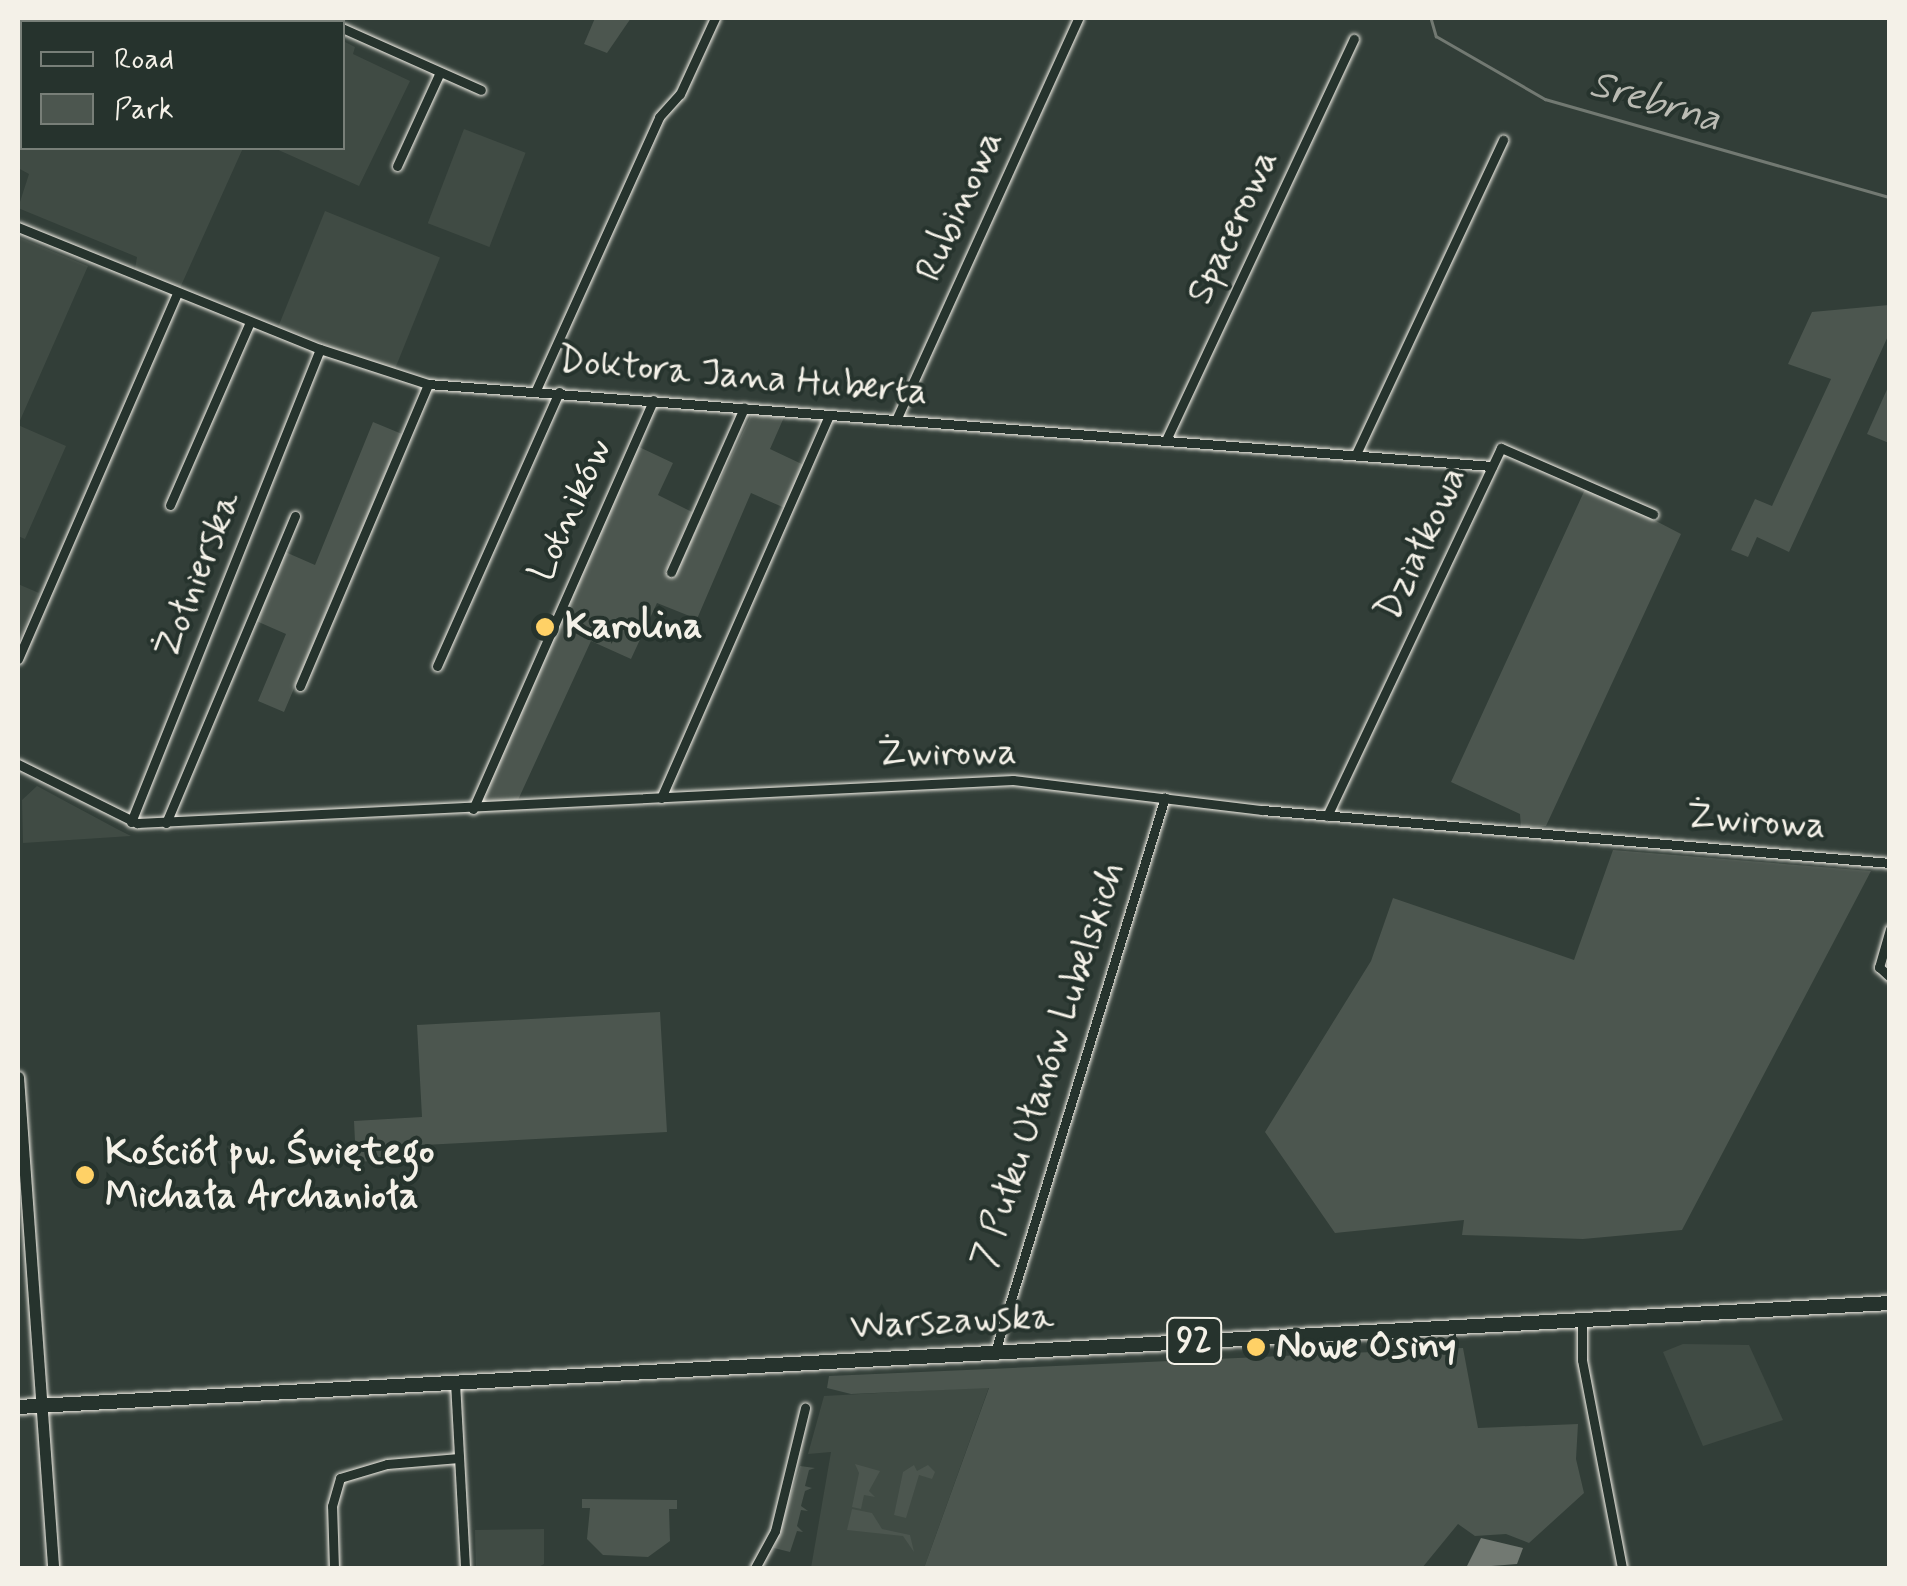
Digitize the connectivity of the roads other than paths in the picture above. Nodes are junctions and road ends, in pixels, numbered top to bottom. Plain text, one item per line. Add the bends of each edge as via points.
1 (715, 18) edge
2 (1078, 18) edge
3 (345, 29) edge
4 (1354, 39) dead end
5 (440, 72) junction
6 (480, 90) dead end
7 (1503, 140) dead end
8 (397, 166) dead end
9 (18, 228) edge
10 (177, 294) junction
11 (250, 322) junction
12 (320, 349) junction
13 (428, 384) junction
14 (536, 390) junction
15 (559, 392) junction
16 (653, 400) junction
17 (744, 408) junction
18 (830, 416) junction
19 (896, 420) junction
20 (1166, 440) junction
21 (1356, 454) junction
22 (1492, 466) junction
23 (170, 504) dead end
24 (1653, 514) dead end
25 (296, 516) dead end
26 (671, 572) dead end
27 (18, 659) edge
28 (437, 666) dead end
29 (300, 686) dead end
30 (18, 764) edge
31 (1165, 797) junction
32 (662, 798) junction
33 (473, 808) junction
34 (1327, 816) junction
35 (131, 822) junction
36 (166, 823) junction
37 (1890, 863) edge
38 (1890, 929) edge
39 (1890, 977) edge
40 (18, 1077) edge
41 (21, 1199) edge
42 (1890, 1303) edge
43 (1582, 1320) junction
44 (995, 1352) junction
45 (455, 1382) junction
46 (44, 1406) junction
47 (18, 1408) edge
48 (805, 1408) dead end
49 (458, 1458) junction
50 (52, 1568) edge
51 (334, 1568) edge
52 (465, 1568) edge
53 (756, 1568) edge
54 (1622, 1568) edge

1 - 14 street via 680,94 660,117
2 - 19 street, Rubinowa
3 - 5 street
4 - 20 street, Spacerowa
5 - 6 street
5 - 8 street
7 - 21 street
9 - 10 street, Doktora Jana Huberta
10 - 11 street, Doktora Jana Huberta
10 - 27 street
11 - 12 street, Doktora Jana Huberta
11 - 23 street
12 - 13 street, Doktora Jana Huberta
12 - 35 street, Żołnierska
13 - 14 street, Doktora Jana Huberta
13 - 29 street
14 - 15 street, Doktora Jana Huberta
15 - 16 street, Doktora Jana Huberta
15 - 28 street
16 - 17 street, Doktora Jana Huberta
16 - 33 street, Lotników
17 - 18 street, Doktora Jana Huberta
17 - 26 street
18 - 19 street, Doktora Jana Huberta
18 - 32 street
19 - 20 street, Doktora Jana Huberta
20 - 21 street, Doktora Jana Huberta
21 - 22 street, Doktora Jana Huberta
22 - 24 street, Działkowa via 1501,448 1514,450
22 - 34 street, Działkowa
25 - 36 street
30 - 35 street, Żwirowa
31 - 32 street, Żwirowa via 994,780
31 - 34 street, Żwirowa
31 - 44 street, 7 Pułku Ułanów Lubelskich
32 - 33 street, Żwirowa
33 - 36 street, Żwirowa
34 - 37 street, Żwirowa
35 - 36 street, Żwirowa
38 - 39 street via 1879,967
40 - 41 street
41 - 46 street
42 - 43 main road, Warszawska / 92
43 - 44 main road, Warszawska / 92
43 - 54 street via 1582,1360
44 - 45 main road, Warszawska / 92
45 - 46 main road, Warszawska / 92
45 - 49 street
46 - 47 main road, Warszawska / 92
46 - 50 street
48 - 53 street via 775,1531
49 - 51 street via 388,1464 340,1478 332,1506
49 - 52 street

